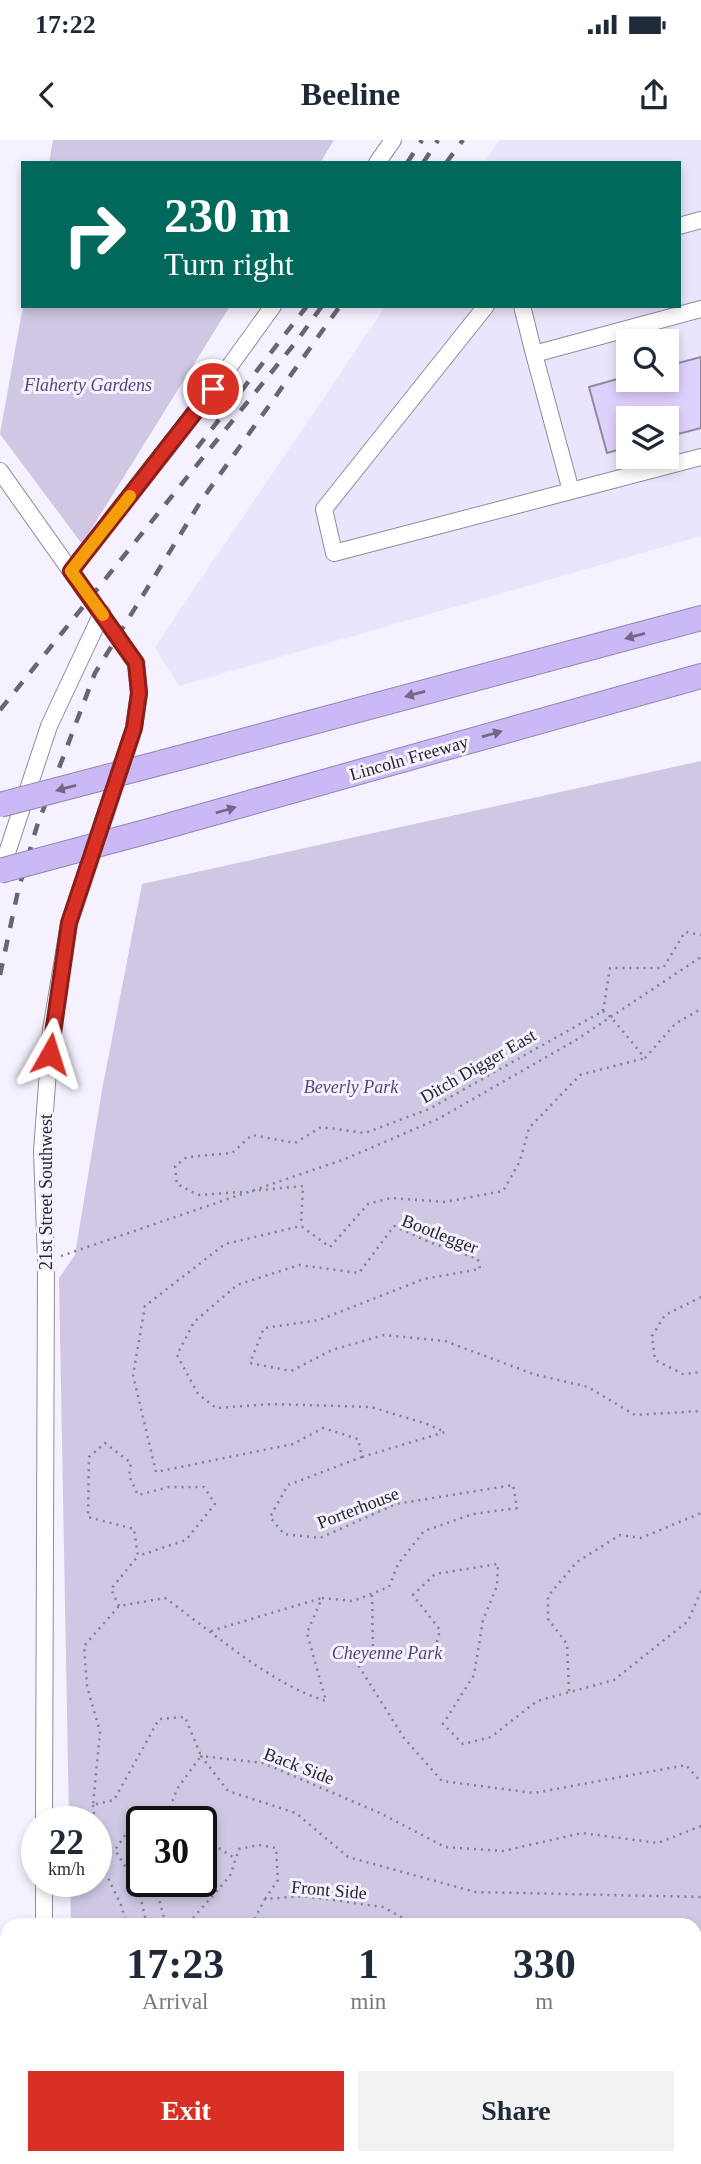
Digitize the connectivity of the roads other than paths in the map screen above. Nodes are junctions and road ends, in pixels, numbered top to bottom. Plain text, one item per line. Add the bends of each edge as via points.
1 (393, 140) edge
2 (378, 161) edge
3 (701, 220) edge
4 (681, 225) edge
5 (272, 308) edge
6 (484, 308) edge
7 (522, 308) edge
8 (701, 309) edge
9 (534, 354) junction
10 (701, 457) edge
11 (0, 471) edge
12 (571, 491) junction
13 (71, 571) junction
14 (102, 613) junction
15 (701, 618) edge
16 (701, 676) edge
17 (701, 682) edge
18 (657, 688) junction
19 (0, 805) edge
20 (0, 873) edge
21 (44, 1806) edge
22 (44, 1897) edge
23 (44, 1918) edge

1 - 2 street
3 - 4 street
5 - 13 street
6 - 12 street via 324,509 334,553
7 - 9 street
8 - 9 street
9 - 12 street
10 - 12 street
11 - 13 street, 21st Street Southwest
13 - 14 street, 21st Street Southwest
14 - 20 street via 50,726
14 - 21 street, 21st Street Southwest via 136,663 139,693 134,728 73,910 51,1030 42,1151 46,1261
15 -> 19 highway, bridge
16 - 18 highway
17 - 18 highway
20 -> 18 highway, Lincoln Freeway, bridge
22 - 23 street

